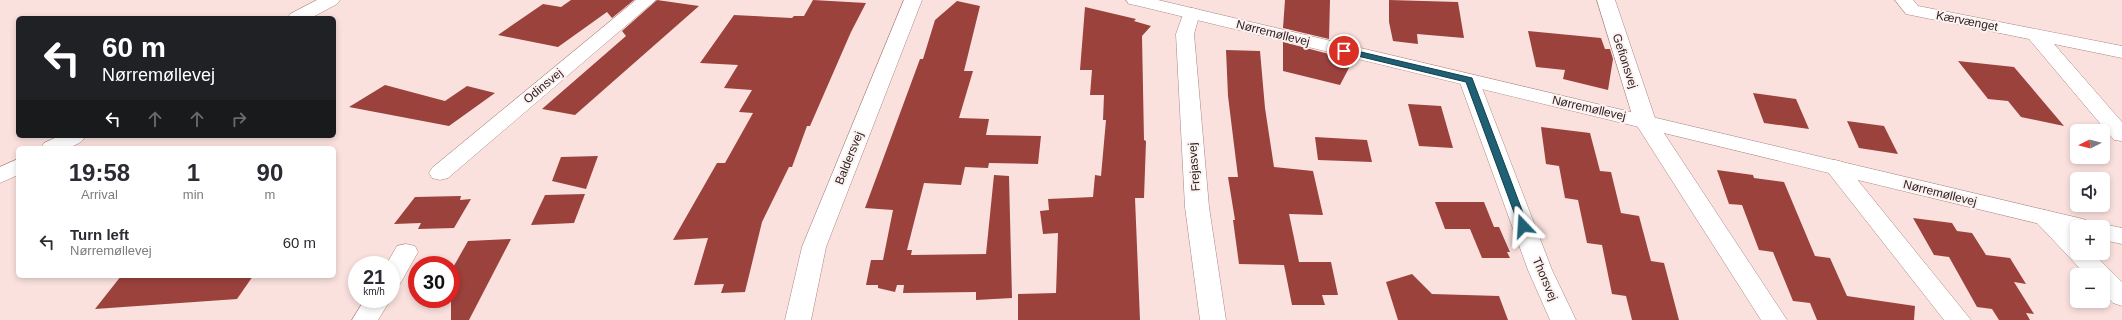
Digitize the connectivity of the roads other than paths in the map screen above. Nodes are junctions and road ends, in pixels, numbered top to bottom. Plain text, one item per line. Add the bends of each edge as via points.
1 (331, 0) edge
2 (647, 0) edge
3 (913, 0) edge
4 (1135, 0) edge
5 (1606, 0) edge
6 (1904, 0) edge
7 (1191, 13) junction
8 (302, 16) edge
9 (2035, 34) junction
10 (2122, 52) edge
11 (1469, 80) junction
12 (1645, 121) junction
13 (2122, 135) edge
14 (71, 138) edge
15 (56, 146) edge
16 (16, 167) edge
17 (1835, 167) junction
18 (440, 173) dead end
19 (0, 176) edge
20 (2045, 218) junction
21 (2070, 224) edge
22 (2110, 233) edge
23 (2122, 236) edge
24 (2070, 244) edge
25 (406, 252) dead end
26 (2086, 260) edge
27 (400, 262) edge
28 (2093, 268) edge
29 (2110, 285) edge
30 (2122, 297) edge
31 (372, 308) edge
32 (365, 320) edge
33 (798, 320) edge
34 (1213, 320) edge
35 (1563, 320) edge
36 (1774, 320) edge
37 (1958, 320) edge

1 - 8 street
2 - 18 street, Odinsvej
3 - 33 street, Baldersvej via 814,247
4 - 7 street, Nørremøllevej
5 - 12 street, Gefionsvej
6 - 9 street, Kærvænget via 1912,10
7 - 11 street, Nørremøllevej
7 - 34 street, Frejasvej via 1185,34 1197,207
9 - 10 street, Kærvænget
9 - 13 street
11 - 12 street, Nørremøllevej
11 - 35 street, Thorsvej via 1540,270
12 - 17 street, Nørremøllevej
12 - 36 street
14 - 15 street
16 - 19 street
17 - 20 street, Nørremøllevej
17 - 37 street
20 - 21 street, Nørremøllevej
20 - 24 street
22 - 23 street
25 - 27 street
26 - 28 street
29 - 30 street
31 - 32 street

